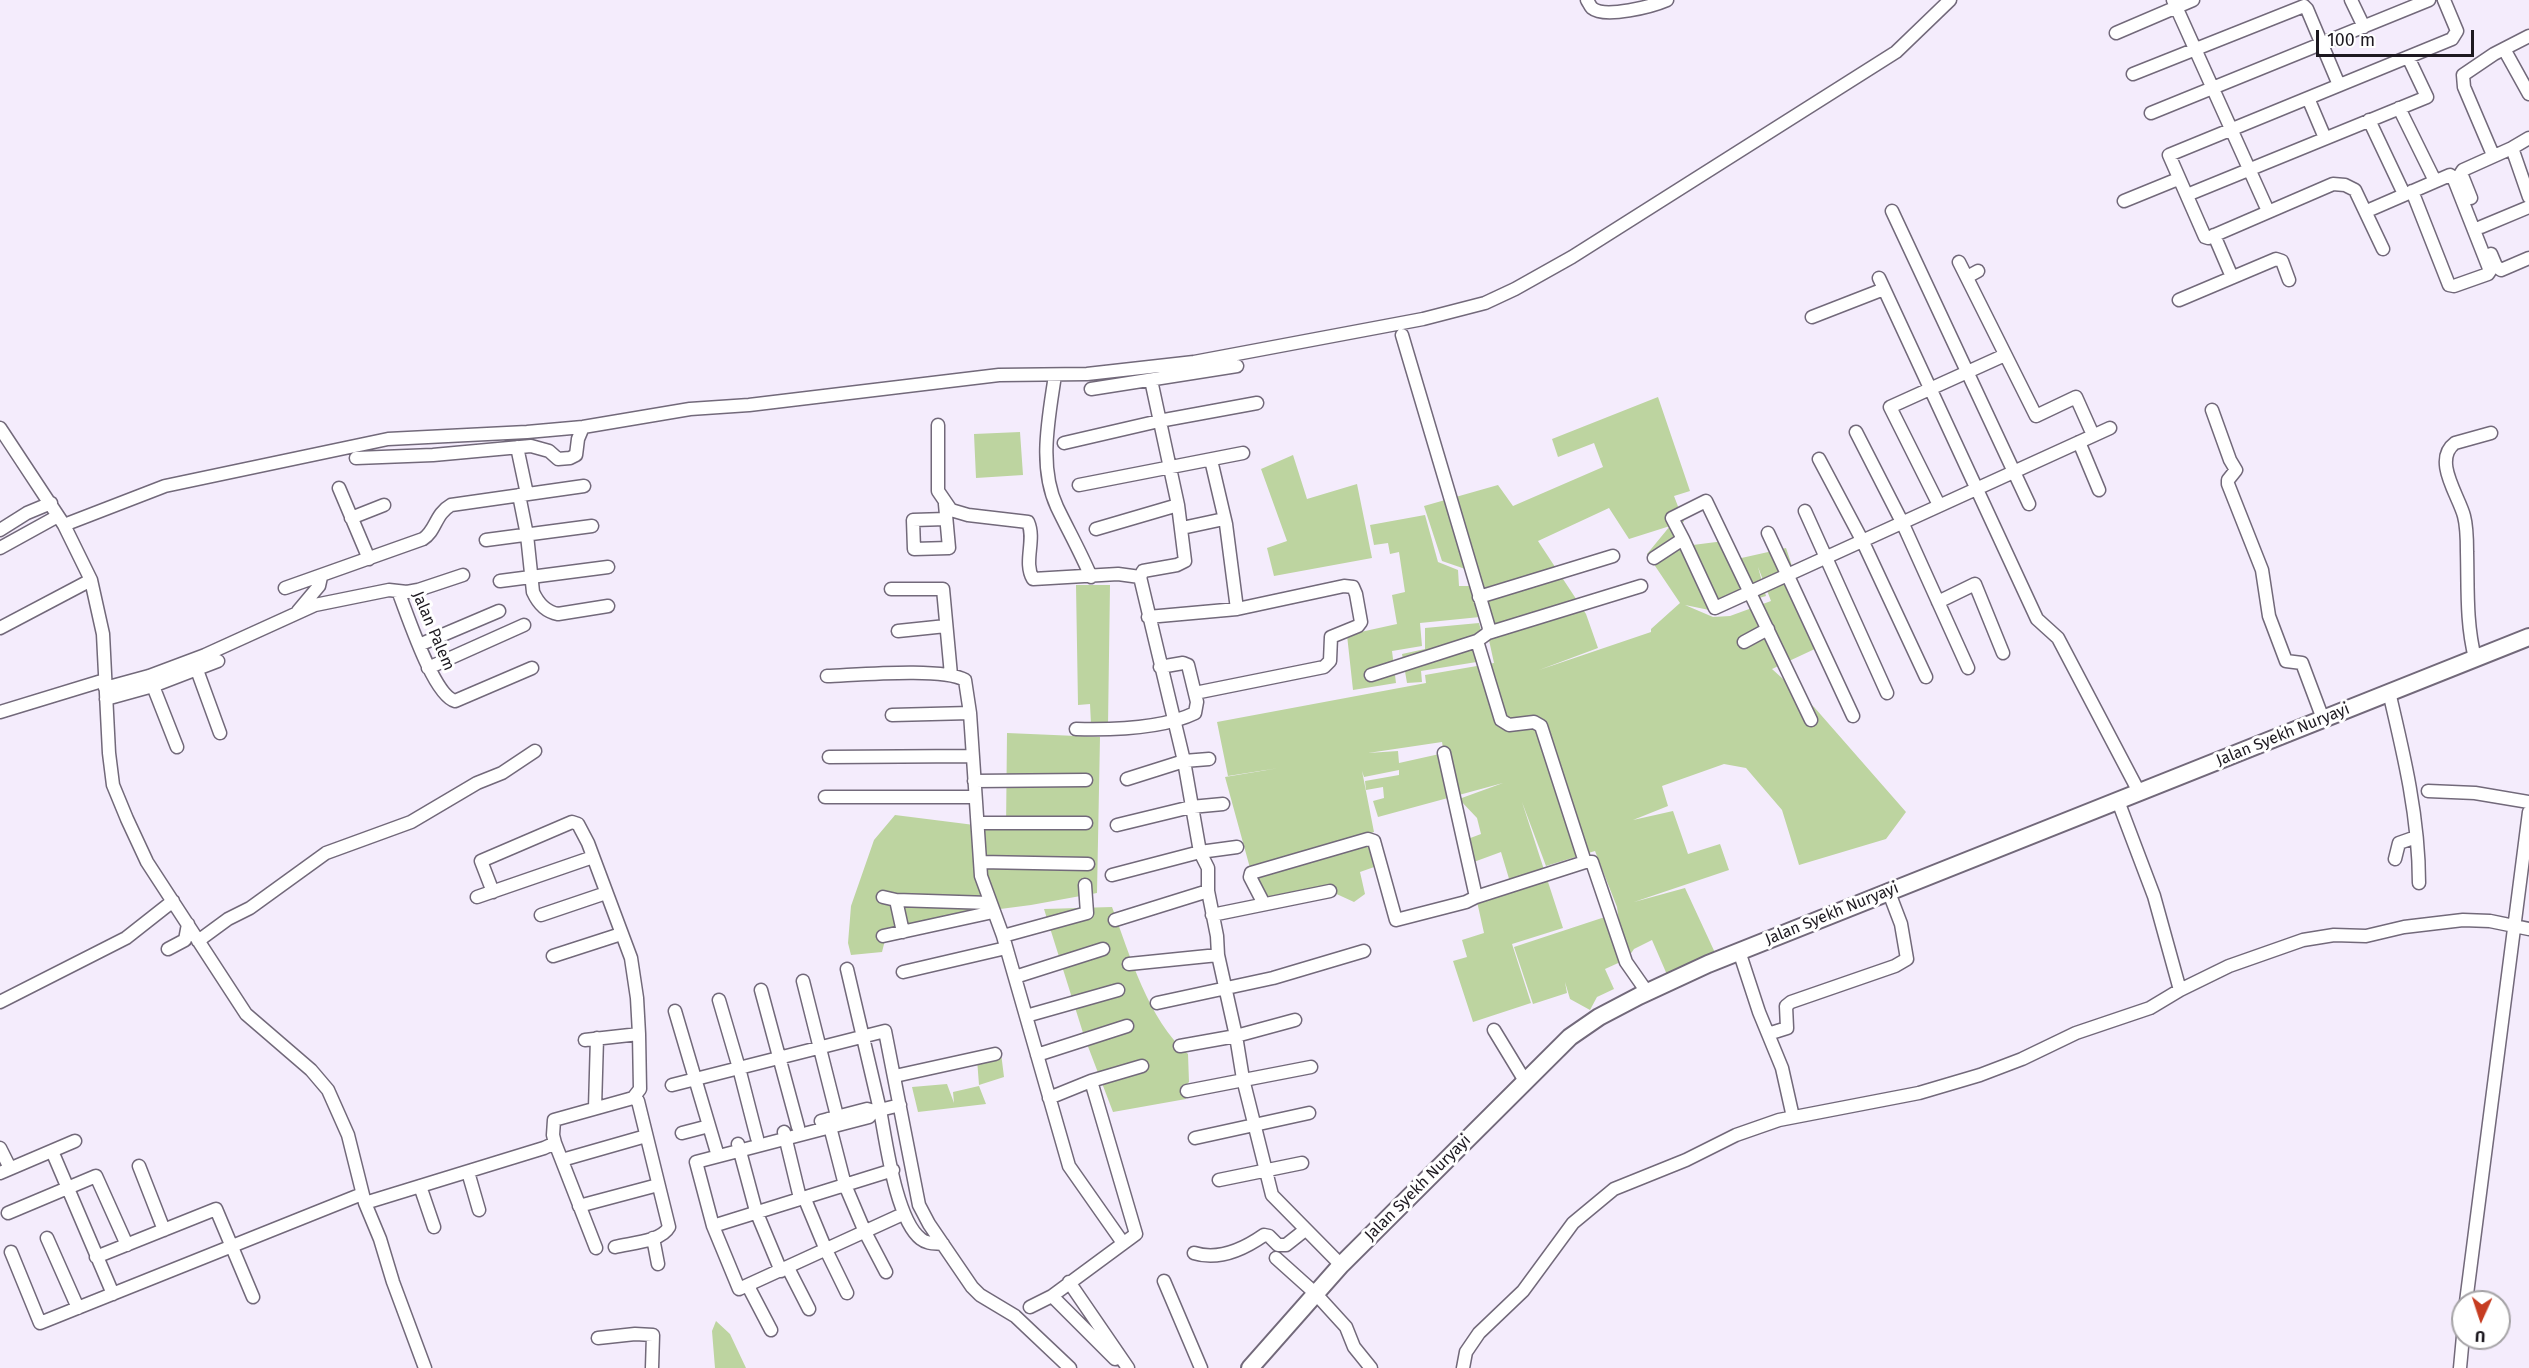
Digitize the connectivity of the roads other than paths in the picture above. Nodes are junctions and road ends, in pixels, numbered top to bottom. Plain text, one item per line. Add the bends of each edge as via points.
1 (1587, 0) edge
2 (1666, 0) edge
3 (1950, 0) edge
4 (2193, 0) edge
5 (2351, 0) edge
6 (2429, 0) edge
7 (2445, 0) edge
8 (2175, 3) edge
9 (2364, 27) junction
10 (2116, 33) dead end
11 (2529, 36) edge
12 (2322, 43) junction
13 (2196, 49) junction
14 (2504, 49) junction
15 (2408, 57) junction
16 (2133, 74) dead end
17 (2339, 85) junction
18 (2214, 88) junction
19 (2529, 94) edge
20 (2308, 98) junction
21 (2399, 108) junction
22 (2151, 113) dead end
23 (2369, 120) junction
24 (2231, 129) junction
25 (2325, 138) junction
26 (2529, 138) edge
27 (2512, 148) junction
28 (2493, 155) junction
29 (2249, 169) junction
30 (2178, 179) junction
31 (2435, 181) junction
32 (2408, 192) junction
33 (2187, 195) junction
34 (2529, 197) edge
35 (2124, 201) dead end
36 (2529, 207) edge
37 (1892, 211) dead end
38 (2268, 211) junction
39 (2367, 211) junction
40 (2481, 227) junction
41 (2214, 235) junction
42 (2383, 249) dead end
43 (2529, 258) edge
44 (1959, 262) dead end
45 (2232, 277) junction
46 (2289, 280) dead end
47 (2179, 300) dead end
48 (1812, 317) dead end
49 (1402, 335) dead end
50 (2005, 355) junction
51 (1237, 366) dead end
52 (1968, 372) junction
53 (1055, 375) junction
54 (1151, 380) junction
55 (1091, 389) dead end
56 (1930, 389) junction
57 (1257, 403) dead end
58 (2212, 410) dead end
59 (1159, 421) junction
60 (938, 425) dead end
61 (583, 427) junction
62 (0, 428) edge
63 (2110, 428) dead end
64 (1856, 432) dead end
65 (2492, 433) dead end
66 (2094, 435) junction
67 (2079, 441) junction
68 (1064, 443) dead end
69 (517, 447) junction
70 (1243, 453) dead end
71 (356, 458) dead end
72 (1820, 459) dead end
73 (1211, 460) junction
74 (1170, 468) junction
75 (2013, 471) junction
76 (1079, 485) dead end
77 (584, 486) dead end
78 (339, 488) dead end
79 (1976, 488) junction
80 (2099, 490) dead end
81 (523, 494) junction
82 (51, 503) junction
83 (945, 504) junction
84 (2029, 504) dead end
85 (384, 505) dead end
86 (1178, 505) junction
87 (1940, 505) junction
88 (1805, 511) dead end
89 (351, 518) junction
90 (946, 519) dead end
91 (1224, 519) junction
92 (61, 521) junction
93 (1902, 522) junction
94 (592, 526) dead end
95 (1182, 528) junction
96 (1096, 529) dead end
97 (0, 530) edge
98 (1768, 533) dead end
99 (527, 535) junction
100 (1683, 539) junction
101 (486, 540) dead end
102 (1862, 540) junction
103 (0, 548) edge
104 (1613, 556) dead end
105 (1826, 557) junction
106 (1654, 558) dead end
107 (369, 559) junction
108 (608, 567) dead end
109 (464, 575) dead end
110 (1788, 575) junction
111 (321, 577) junction
112 (531, 577) junction
113 (1091, 577) junction
114 (1140, 577) junction
115 (91, 580) junction
116 (500, 581) dead end
117 (1641, 586) dead end
118 (285, 588) dead end
119 (891, 589) dead end
120 (398, 591) junction
121 (1751, 592) junction
122 (1479, 597) junction
123 (1938, 602) junction
124 (608, 606) dead end
125 (1237, 609) junction
126 (298, 611) junction
127 (499, 611) dead end
128 (1148, 617) junction
129 (524, 625) dead end
130 (946, 626) junction
131 (0, 628) edge
132 (1768, 629) junction
133 (898, 631) dead end
134 (1488, 633) junction
135 (2529, 637) edge
136 (1477, 641) junction
137 (1744, 642) dead end
138 (419, 645) junction
139 (2003, 653) dead end
140 (2475, 658) junction
141 (219, 662) dead end
142 (1160, 667) junction
143 (428, 668) junction
144 (532, 668) dead end
145 (1968, 668) dead end
146 (197, 670) junction
147 (951, 675) junction
148 (1371, 675) dead end
149 (827, 676) dead end
150 (1926, 676) dead end
151 (153, 686) junction
152 (105, 689) junction
153 (2389, 692) junction
154 (1195, 693) junction
155 (1887, 693) dead end
156 (0, 712) edge
157 (970, 713) junction
158 (892, 715) dead end
159 (1853, 717) dead end
160 (1173, 719) junction
161 (2323, 719) junction
162 (1811, 720) dead end
163 (1076, 729) dead end
164 (220, 733) dead end
165 (177, 747) dead end
166 (535, 751) dead end
167 (1444, 753) dead end
168 (972, 756) junction
169 (829, 757) dead end
170 (1209, 759) dead end
171 (1184, 761) junction
172 (1127, 779) dead end
173 (1086, 780) dead end
174 (974, 781) junction
175 (2428, 791) dead end
176 (2139, 792) junction
177 (825, 797) dead end
178 (975, 797) junction
179 (2118, 801) junction
180 (2529, 801) edge
181 (1223, 804) dead end
182 (1191, 807) junction
183 (2529, 812) edge
184 (978, 823) junction
185 (1086, 823) dead end
186 (1117, 825) dead end
187 (2416, 837) junction
188 (1237, 847) dead end
189 (1200, 852) junction
190 (593, 857) junction
191 (2395, 859) dead end
192 (980, 862) junction
193 (1585, 862) junction
194 (1088, 864) dead end
195 (1112, 875) dead end
196 (2419, 883) dead end
197 (1085, 885) dead end
198 (1888, 890) junction
199 (1208, 891) junction
200 (1330, 891) dead end
201 (493, 892) junction
202 (606, 893) junction
203 (477, 897) dead end
204 (883, 897) dead end
205 (1476, 897) junction
206 (896, 900) junction
207 (173, 901) junction
208 (1264, 904) junction
209 (991, 907) junction
210 (541, 915) dead end
211 (1212, 915) junction
212 (1115, 920) dead end
213 (188, 924) junction
214 (2515, 927) junction
215 (2529, 929) edge
216 (903, 932) junction
217 (621, 933) junction
218 (883, 936) dead end
219 (198, 941) junction
220 (1005, 942) junction
221 (168, 949) dead end
222 (1103, 949) dead end
223 (1364, 951) dead end
224 (1739, 951) junction
225 (1218, 955) junction
226 (553, 956) dead end
227 (1129, 964) dead end
228 (847, 969) dead end
229 (903, 972) dead end
230 (1015, 977) junction
231 (803, 981) dead end
232 (1225, 989) junction
233 (761, 990) dead end
234 (1118, 990) dead end
235 (2180, 990) junction
236 (1647, 992) junction
237 (719, 1000) dead end
238 (0, 1002) edge
239 (1157, 1004) dead end
240 (675, 1011) dead end
241 (1026, 1016) junction
242 (1295, 1020) dead end
243 (1127, 1026) dead end
244 (1494, 1030) dead end
245 (639, 1034) junction
246 (1768, 1034) junction
247 (863, 1035) junction
248 (1236, 1036) junction
249 (821, 1046) junction
250 (1180, 1046) dead end
251 (994, 1054) dead end
252 (1037, 1055) junction
253 (780, 1057) junction
254 (1142, 1066) dead end
255 (1311, 1067) dead end
256 (740, 1068) junction
257 (895, 1076) junction
258 (696, 1078) junction
259 (1243, 1079) junction
260 (1091, 1081) junction
261 (1525, 1081) junction
262 (672, 1085) dead end
263 (1187, 1091) dead end
264 (633, 1098) junction
265 (1049, 1098) junction
266 (900, 1105) junction
267 (595, 1108) junction
268 (877, 1111) junction
269 (1309, 1113) dead end
270 (1792, 1113) junction
271 (832, 1121) junction
272 (1254, 1125) junction
273 (709, 1126) junction
274 (798, 1128) junction
275 (682, 1133) dead end
276 (784, 1135) junction
277 (646, 1136) junction
278 (757, 1138) junction
279 (1195, 1138) dead end
280 (75, 1141) dead end
281 (555, 1143) junction
282 (739, 1147) junction
283 (0, 1149) edge
284 (51, 1151) junction
285 (717, 1152) junction
286 (562, 1160) junction
287 (1302, 1162) dead end
288 (139, 1166) dead end
289 (1265, 1169) junction
290 (892, 1170) junction
291 (5, 1171) edge
292 (468, 1172) junction
293 (1219, 1180) dead end
294 (658, 1185) junction
295 (845, 1185) junction
296 (420, 1186) junction
297 (68, 1189) junction
298 (802, 1197) junction
299 (364, 1199) junction
300 (579, 1206) junction
301 (479, 1210) dead end
302 (756, 1211) junction
303 (8, 1213) dead end
304 (903, 1214) junction
305 (713, 1226) junction
306 (434, 1227) dead end
307 (164, 1230) junction
308 (1305, 1230) junction
309 (865, 1232) junction
310 (47, 1238) dead end
311 (653, 1238) junction
312 (1123, 1243) junction
313 (943, 1244) junction
314 (127, 1245) junction
315 (232, 1246) junction
316 (615, 1247) dead end
317 (596, 1248) dead end
318 (826, 1250) junction
319 (10, 1252) dead end
320 (1194, 1253) dead end
321 (96, 1257) junction
322 (1276, 1258) dead end
323 (658, 1264) dead end
324 (1341, 1265) junction
325 (784, 1269) junction
326 (886, 1272) dead end
327 (1164, 1281) dead end
328 (1069, 1282) junction
329 (748, 1286) junction
330 (2468, 1290) edge
331 (847, 1293) dead end
332 (1316, 1293) junction
333 (113, 1294) junction
334 (1052, 1296) junction
335 (253, 1297) dead end
336 (1030, 1307) dead end
337 (78, 1308) junction
338 (809, 1309) dead end
339 (771, 1330) dead end
340 (598, 1338) dead end
341 (2462, 1350) edge
342 (425, 1368) edge
343 (652, 1368) edge
344 (1070, 1368) edge
345 (1126, 1368) edge
346 (1201, 1368) edge
347 (1250, 1368) edge
348 (1371, 1368) edge
349 (1463, 1368) edge
350 (2460, 1368) edge

1 - 2 street via 1600,12 1612,12 1654,6
3 - 53 street via 1896,52 1572,257 1485,303 1423,319 1217,358
4 - 8 street
5 - 9 street
6 - 9 street
7 - 15 street via 2456,36
8 - 10 street
8 - 13 street
9 - 12 street
11 - 14 street
12 - 13 street via 2304,6
12 - 17 street
12 - 18 street
13 - 16 street
13 - 18 street
14 - 19 street
14 - 28 street via 2465,72 2462,78
15 - 17 street
15 - 21 street via 2427,97
17 - 20 street
18 - 22 street
18 - 24 street
20 - 24 street
20 - 25 street
21 - 23 street
21 - 31 street
23 - 25 street
23 - 32 street
24 - 29 street
24 - 30 street via 2169,155
25 - 29 street
26 - 27 street
27 - 28 street
27 - 34 street
28 - 40 street via 2461,173
29 - 33 street
29 - 38 street
30 - 33 street
30 - 35 street
31 - 32 street
31 - 32 street via 2453,177 2488,274 2449,285
32 - 39 street
33 - 41 street via 2203,234 2208,238
36 - 40 street
37 - 52 street
38 - 39 street via 2333,184 2355,190
38 - 41 street
39 - 42 street
40 - 43 street via 2498,269
41 - 45 street
44 - 50 street via 1972,274
45 - 46 street via 2276,259 2282,261
45 - 47 street
48 - 56 street via 1881,284
49 - 122 street
50 - 52 street
50 - 66 street via 2036,416 2076,397
51 - 54 street
52 - 56 street
52 - 75 street
53 - 61 street via 999,375 722,405
53 - 113 street via 1048,434 1049,478 1056,505
54 - 55 street
54 - 59 street
56 - 79 street
56 - 87 street via 1890,407
57 - 59 street
58 - 161 street via 2236,470 2228,484 2262,570 2269,616 2286,661 2302,663
59 - 68 street
59 - 74 street
60 - 83 street via 938,491
61 - 69 street via 576,455 570,458 558,459 549,451 531,446
61 - 92 street via 388,439 165,486
62 - 82 street
63 - 66 street
64 - 93 street
65 - 140 street via 2455,443 2446,461 2465,517 2468,626
66 - 67 street
67 - 75 street
67 - 80 street
69 - 71 street
69 - 81 street
70 - 73 street
72 - 102 street
73 - 74 street
73 - 91 street
74 - 76 street
74 - 86 street
75 - 79 street
75 - 84 street
77 - 81 street
78 - 89 street
79 - 87 street
79 - 176 street via 2037,619 2058,638
81 - 99 street
81 - 107 street via 451,505 442,510 429,535
82 - 92 street
82 - 97 street
83 - 90 street
83 - 113 street via 968,515 1028,522 1033,579
85 - 89 street
86 - 95 street
86 - 96 street
87 - 93 street
88 - 105 street
89 - 107 street
91 - 95 street
91 - 125 street
92 - 103 street
92 - 115 street
93 - 102 street
93 - 123 street
94 - 99 street
95 - 114 street via 1185,561 1143,571
98 - 110 street
99 - 101 street
99 - 112 street
100 - 106 street
100 - 121 street via 1715,608
100 - 121 street via 1672,518 1706,501
102 - 105 street
102 - 150 street
104 - 122 street
105 - 110 street
105 - 155 street
107 - 111 street
108 - 112 street
109 - 120 street via 418,591
110 - 121 street
110 - 159 street
111 - 118 street
111 - 126 street via 319,586
112 - 116 street
112 - 124 street via 537,601 551,613
113 - 114 street
114 - 128 street
115 - 131 street
115 - 152 street via 103,634
117 - 134 street
119 - 130 street via 943,589
120 - 126 street via 361,594
120 - 138 street, Jalan Palem
121 - 132 street
122 - 134 street
123 - 139 street via 1975,584
123 - 145 street
125 - 128 street
125 - 154 street via 1351,585 1361,622 1331,637 1330,661 1324,667
126 - 152 street via 205,655
127 - 138 street
128 - 142 street
129 - 143 street
130 - 133 street
130 - 147 street
132 - 137 street
132 - 162 street
134 - 136 street
135 - 140 main road, Jalan Syekh Nuryayi
136 - 148 street
136 - 193 street via 1501,720 1509,725 1534,722 1540,726
138 - 143 street, Jalan Palem
140 - 153 main road, Jalan Syekh Nuryayi
141 - 146 street
142 - 154 street via 1187,664
142 - 160 street
143 - 144 street, Jalan Palem via 445,695 456,701
146 - 151 street
146 - 164 street
147 - 149 street
147 - 157 street via 965,680
151 - 152 street
151 - 165 street
152 - 156 street
152 - 207 street via 113,785 147,862
153 - 161 main road, Jalan Syekh Nuryayi
153 - 187 street via 2406,760
154 - 160 street via 1196,711
157 - 158 street
157 - 168 street
160 - 163 street via 1140,727
160 - 171 street
161 - 176 main road, Jalan Syekh Nuryayi
166 - 219 street via 411,822 326,854
167 - 205 street
168 - 169 street
168 - 174 street
170 - 171 street
171 - 172 street
171 - 182 street
173 - 174 street
174 - 178 street
175 - 180 street
176 - 179 main road, Jalan Syekh Nuryayi
177 - 178 street
178 - 184 street
179 - 198 main road, Jalan Syekh Nuryayi
179 - 235 street via 2154,896
181 - 182 street
182 - 186 street
182 - 189 street
183 - 214 street
184 - 185 street
184 - 192 street
187 - 191 street via 2399,843
187 - 196 street
188 - 189 street
189 - 195 street
189 - 199 street via 1208,868
190 - 201 street
190 - 201 street via 581,826 572,822 481,861
190 - 202 street
192 - 194 street
192 - 209 street
193 - 205 street
193 - 236 street via 1592,862 1595,868 1626,962
197 - 220 street via 1087,913
198 - 224 main road, Jalan Syekh Nuryayi
198 - 246 street via 1901,924 1906,959 1791,1002 1786,1006 1787,1028
199 - 211 street
199 - 212 street
200 - 208 street
201 - 203 street
202 - 210 street
202 - 217 street
204 - 206 street
205 - 208 street via 1396,920 1374,841 1368,839 1251,873
206 - 209 street
206 - 216 street
207 - 213 street
207 - 238 street via 126,938
208 - 211 street
209 - 216 street
209 - 220 street
211 - 225 street
213 - 219 street
213 - 221 street via 185,940
214 - 215 street
214 - 235 street via 2463,920 2366,936 2316,937 2238,963
214 - 330 street
216 - 218 street
217 - 226 street
217 - 245 street via 632,968
219 - 299 street via 246,1014 311,1070 328,1090 348,1135
220 - 229 street
220 - 230 street
222 - 230 street
223 - 232 street
224 - 236 main road, Jalan Syekh Nuryayi
224 - 246 street
225 - 227 street
225 - 232 street
228 - 247 street
230 - 241 street
231 - 249 street
232 - 239 street
232 - 248 street
233 - 253 street
234 - 241 street
235 - 270 street via 2150,1008 2076,1033 1980,1075 1919,1093
236 - 261 main road, Jalan Syekh Nuryayi via 1570,1037
237 - 256 street
240 - 258 street
241 - 252 street
242 - 248 street
243 - 252 street
244 - 261 street
245 - 264 street via 640,1089
245 - 267 street via 591,1039
246 - 270 street via 1782,1068
247 - 249 street
247 - 257 street via 885,1031
247 - 268 street
248 - 250 street
248 - 259 street
249 - 253 street
249 - 271 street
251 - 257 street
252 - 265 street
253 - 256 street
253 - 274 street
254 - 260 street
255 - 259 street
256 - 258 street
256 - 278 street
257 - 266 street
258 - 262 street
258 - 273 street
259 - 263 street
259 - 272 street
260 - 265 street
260 - 312 street via 1136,1233
261 - 324 main road, Jalan Syekh Nuryayi
264 - 267 street
264 - 277 street via 638,1101
265 - 312 street via 1069,1166
266 - 268 street
266 - 313 street via 919,1205
267 - 281 street via 554,1120
268 - 271 street via 869,1117
268 - 290 street
269 - 272 street
270 - 349 street via 1614,1189 1573,1223 1523,1291 1479,1333 1466,1352
271 - 274 street
271 - 276 street
271 - 295 street
272 - 279 street
272 - 289 street
273 - 275 street
273 - 285 street
274 - 276 street
276 - 278 street
276 - 282 street
276 - 298 street
277 - 286 street
277 - 294 street
278 - 282 street
280 - 284 street
281 - 286 street
281 - 292 street
282 - 285 street
282 - 302 street
283 - 291 street
284 - 291 street
284 - 297 street
285 - 305 street via 696,1162
286 - 300 street
287 - 289 street
288 - 307 street
289 - 293 street
289 - 308 street via 1274,1200
290 - 295 street
290 - 304 street
292 - 296 street
292 - 301 street
294 - 300 street
294 - 311 street via 669,1227
295 - 298 street
295 - 309 street
296 - 299 street
296 - 306 street
297 - 303 street
297 - 314 street via 96,1176
297 - 321 street
298 - 302 street
298 - 318 street
299 - 315 street
299 - 342 street
300 - 317 street
302 - 305 street
302 - 325 street
304 - 309 street
304 - 313 street via 919,1238
305 - 329 street via 739,1289
307 - 314 street
307 - 315 street via 216,1209
308 - 320 street via 1287,1245 1278,1245 1269,1236 1219,1255 1205,1257
308 - 324 street
309 - 318 street
309 - 326 street
310 - 337 street
311 - 316 street
311 - 323 street
312 - 328 street
313 - 344 street via 980,1295 1015,1316
314 - 321 street
315 - 333 street
315 - 335 street
318 - 325 street
318 - 331 street
319 - 337 street via 40,1323
321 - 333 street
322 - 332 street
324 - 332 main road, Jalan Syekh Nuryayi
325 - 329 street
325 - 338 street
327 - 346 street
328 - 334 street
328 - 345 street
329 - 339 street
332 - 347 main road, Jalan Syekh Nuryayi
332 - 348 street via 1346,1327 1354,1347
333 - 337 street
334 - 336 street
334 - 345 street
340 - 343 street via 653,1335
341 - 350 street

